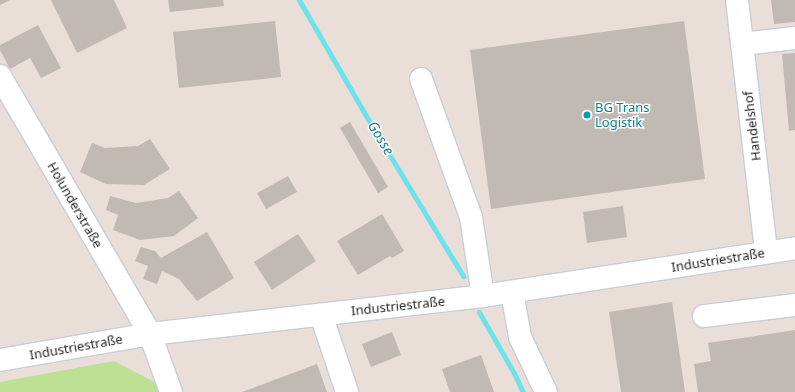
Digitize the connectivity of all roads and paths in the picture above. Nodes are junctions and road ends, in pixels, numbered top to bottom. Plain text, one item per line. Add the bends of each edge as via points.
1 (737, 0) edge
2 (795, 38) edge
3 (742, 44) junction
4 (0, 76) edge
5 (421, 78) dead end
6 (795, 248) edge
7 (766, 252) junction
8 (512, 292) junction
9 (483, 296) junction
10 (795, 305) edge
11 (321, 315) junction
12 (704, 316) dead end
13 (150, 334) junction
14 (0, 360) edge
15 (171, 392) edge
16 (348, 392) edge
17 (546, 392) edge

1 - 3 street, Handelshof
2 - 3 street
3 - 7 street, Handelshof
4 - 13 street, Holunderstraße
5 - 9 street via 471,217
6 - 7 street, Industriestraße
7 - 8 street, Industriestraße
8 - 9 street, Industriestraße
8 - 17 street via 520,337
9 - 11 street, Industriestraße
10 - 12 street
11 - 13 street, Industriestraße
11 - 16 street
13 - 14 street, Industriestraße
13 - 15 street, Holunderstraße

